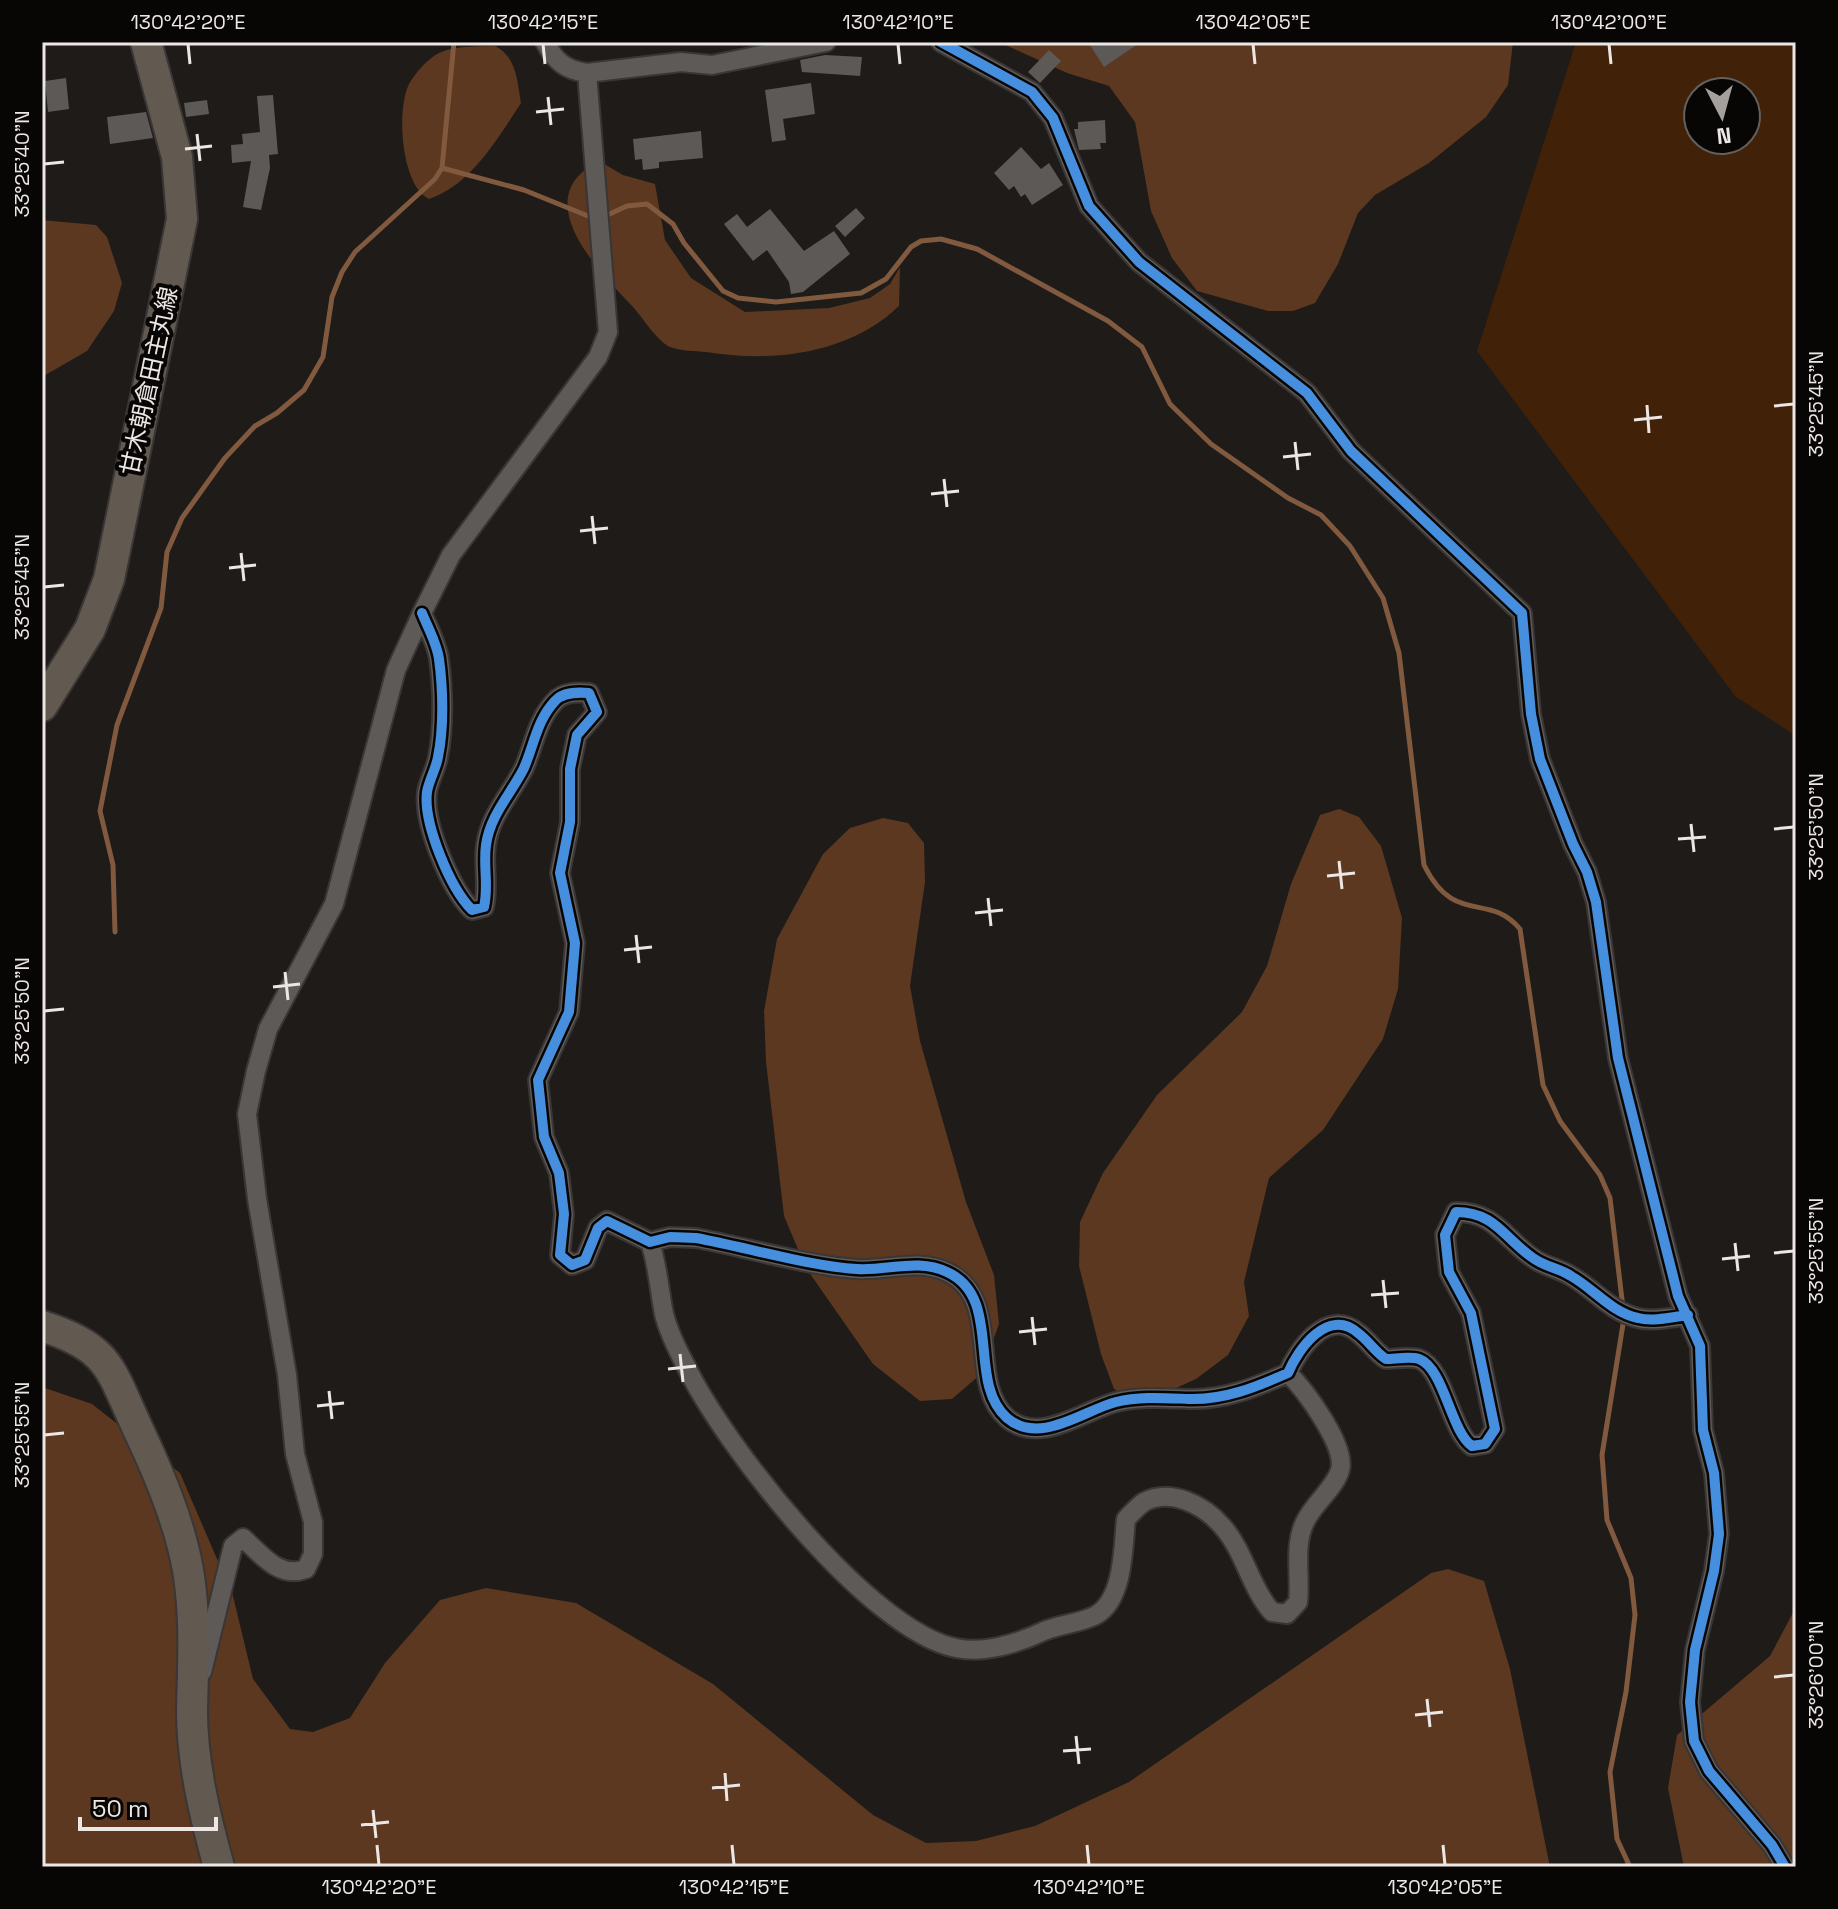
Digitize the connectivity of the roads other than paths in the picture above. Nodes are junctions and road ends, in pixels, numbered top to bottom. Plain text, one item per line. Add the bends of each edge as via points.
1 (146, 42) edge
2 (545, 42) edge
3 (681, 42) edge
4 (826, 42) edge
5 (941, 42) edge
6 (681, 62) junction
7 (587, 73) junction
8 (422, 613) junction
9 (42, 706) edge
10 (650, 1242) junction
11 (1688, 1315) junction
12 (42, 1326) edge
13 (1288, 1373) junction
14 (192, 1713) junction
15 (219, 1867) edge
16 (1785, 1867) edge

1 - 9 main road, 甘木朝倉田主丸線 via 177,157 182,219 109,579 90,629
2 - 7 street via 557,62
3 - 6 street
4 - 6 street via 712,65
5 - 11 street via 1032,92 1053,118 1089,206 1139,262 1307,393 1351,451 1522,613 1540,759 1596,902 1618,1058 1675,1283
6 - 7 street
7 - 8 street via 608,332 598,357 451,555
8 - 10 street via 439,657 441,707 439,755 427,794 446,868 472,910 484,907 488,891 486,847 493,820 524,767 539,723 556,698 575,691 589,693 595,702 597,712 577,735 570,769 572,799 560,873 575,943 569,1012 538,1080 544,1137 559,1173 564,1214 560,1255 572,1265 585,1260 598,1228 607,1221
8 - 14 street via 396,670 334,904 268,1029 247,1114 295,1454 313,1522 313,1554 306,1569 293,1574 277,1569 243,1538 233,1546
10 - 13 street via 696,1238 857,1269 924,1264 950,1273 970,1293 982,1324 990,1395 1008,1419 1034,1427 1066,1424 1115,1402 1240,1394
10 - 13 street via 670,1329 685,1366 737,1453 877,1605 957,1648 1017,1644 1096,1615 1109,1602 1120,1573 1126,1519 1145,1502 1172,1497 1189,1500 1223,1526 1262,1601 1272,1612 1287,1614 1298,1602 1298,1549 1304,1523 1340,1470 1330,1432
11 - 13 street via 1640,1319 1611,1306 1570,1274 1550,1270 1492,1221 1475,1212 1456,1212 1445,1235 1449,1272 1471,1313 1495,1429 1485,1444 1463,1441 1444,1393 1419,1359 1386,1359 1357,1331 1321,1328 1298,1350
11 - 16 street via 1700,1346 1703,1430 1714,1473 1719,1534 1695,1650 1690,1702 1694,1741 1709,1771
12 - 14 main road via 76,1337 101,1355 163,1484 188,1568 196,1635
14 - 15 main road via 202,1805

